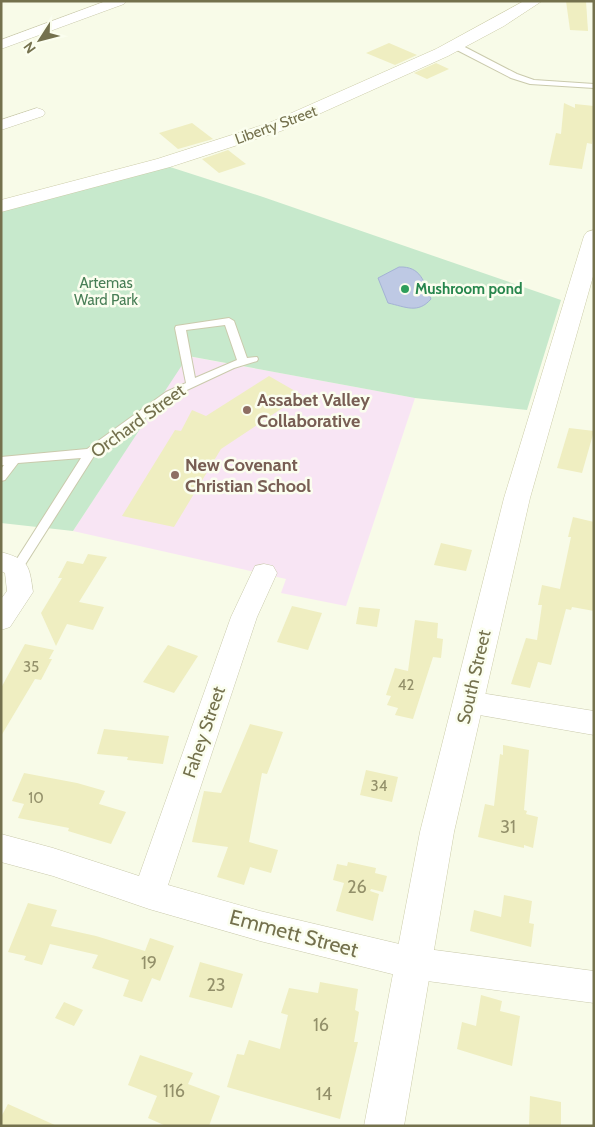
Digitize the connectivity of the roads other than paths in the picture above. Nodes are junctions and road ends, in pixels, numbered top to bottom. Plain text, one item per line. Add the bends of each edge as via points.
1 (119, 1) edge
2 (535, 1) edge
3 (1, 45) edge
4 (456, 46) junction
5 (594, 86) edge
6 (37, 113) dead end
7 (1, 125) edge
8 (1, 206) edge
9 (594, 238) edge
10 (191, 383) junction
11 (90, 453) junction
12 (15, 460) junction
13 (1, 461) edge
14 (1, 477) edge
15 (9, 564) edge
16 (264, 573) dead end
17 (1, 620) edge
18 (468, 702) junction
19 (594, 722) edge
20 (1, 848) edge
21 (149, 894) junction
22 (412, 963) junction
23 (594, 987) edge
24 (384, 1126) edge

1 - 3 street
2 - 4 main road, Liberty Street
4 - 5 lane via 532,82
4 - 8 main road, Liberty Street via 258,133
6 - 7 street
9 - 18 main road, South Street via 517,498
10 - 10 lane, Orchard Street via 248,361 229,321 180,328
10 - 11 lane, Orchard Street via 170,394
11 - 12 lane
11 - 15 lane, Orchard Street
12 - 13 lane
12 - 14 lane
15 - 17 street, Orchard Street via 20,592
16 - 21 street, Fahey Street via 244,617
18 - 19 street
18 - 22 main road, South Street via 437,832
20 - 21 street, Emmett Street
21 - 22 street, Emmett Street via 260,926
22 - 23 street, Emmett Street
22 - 24 main road, South Street

